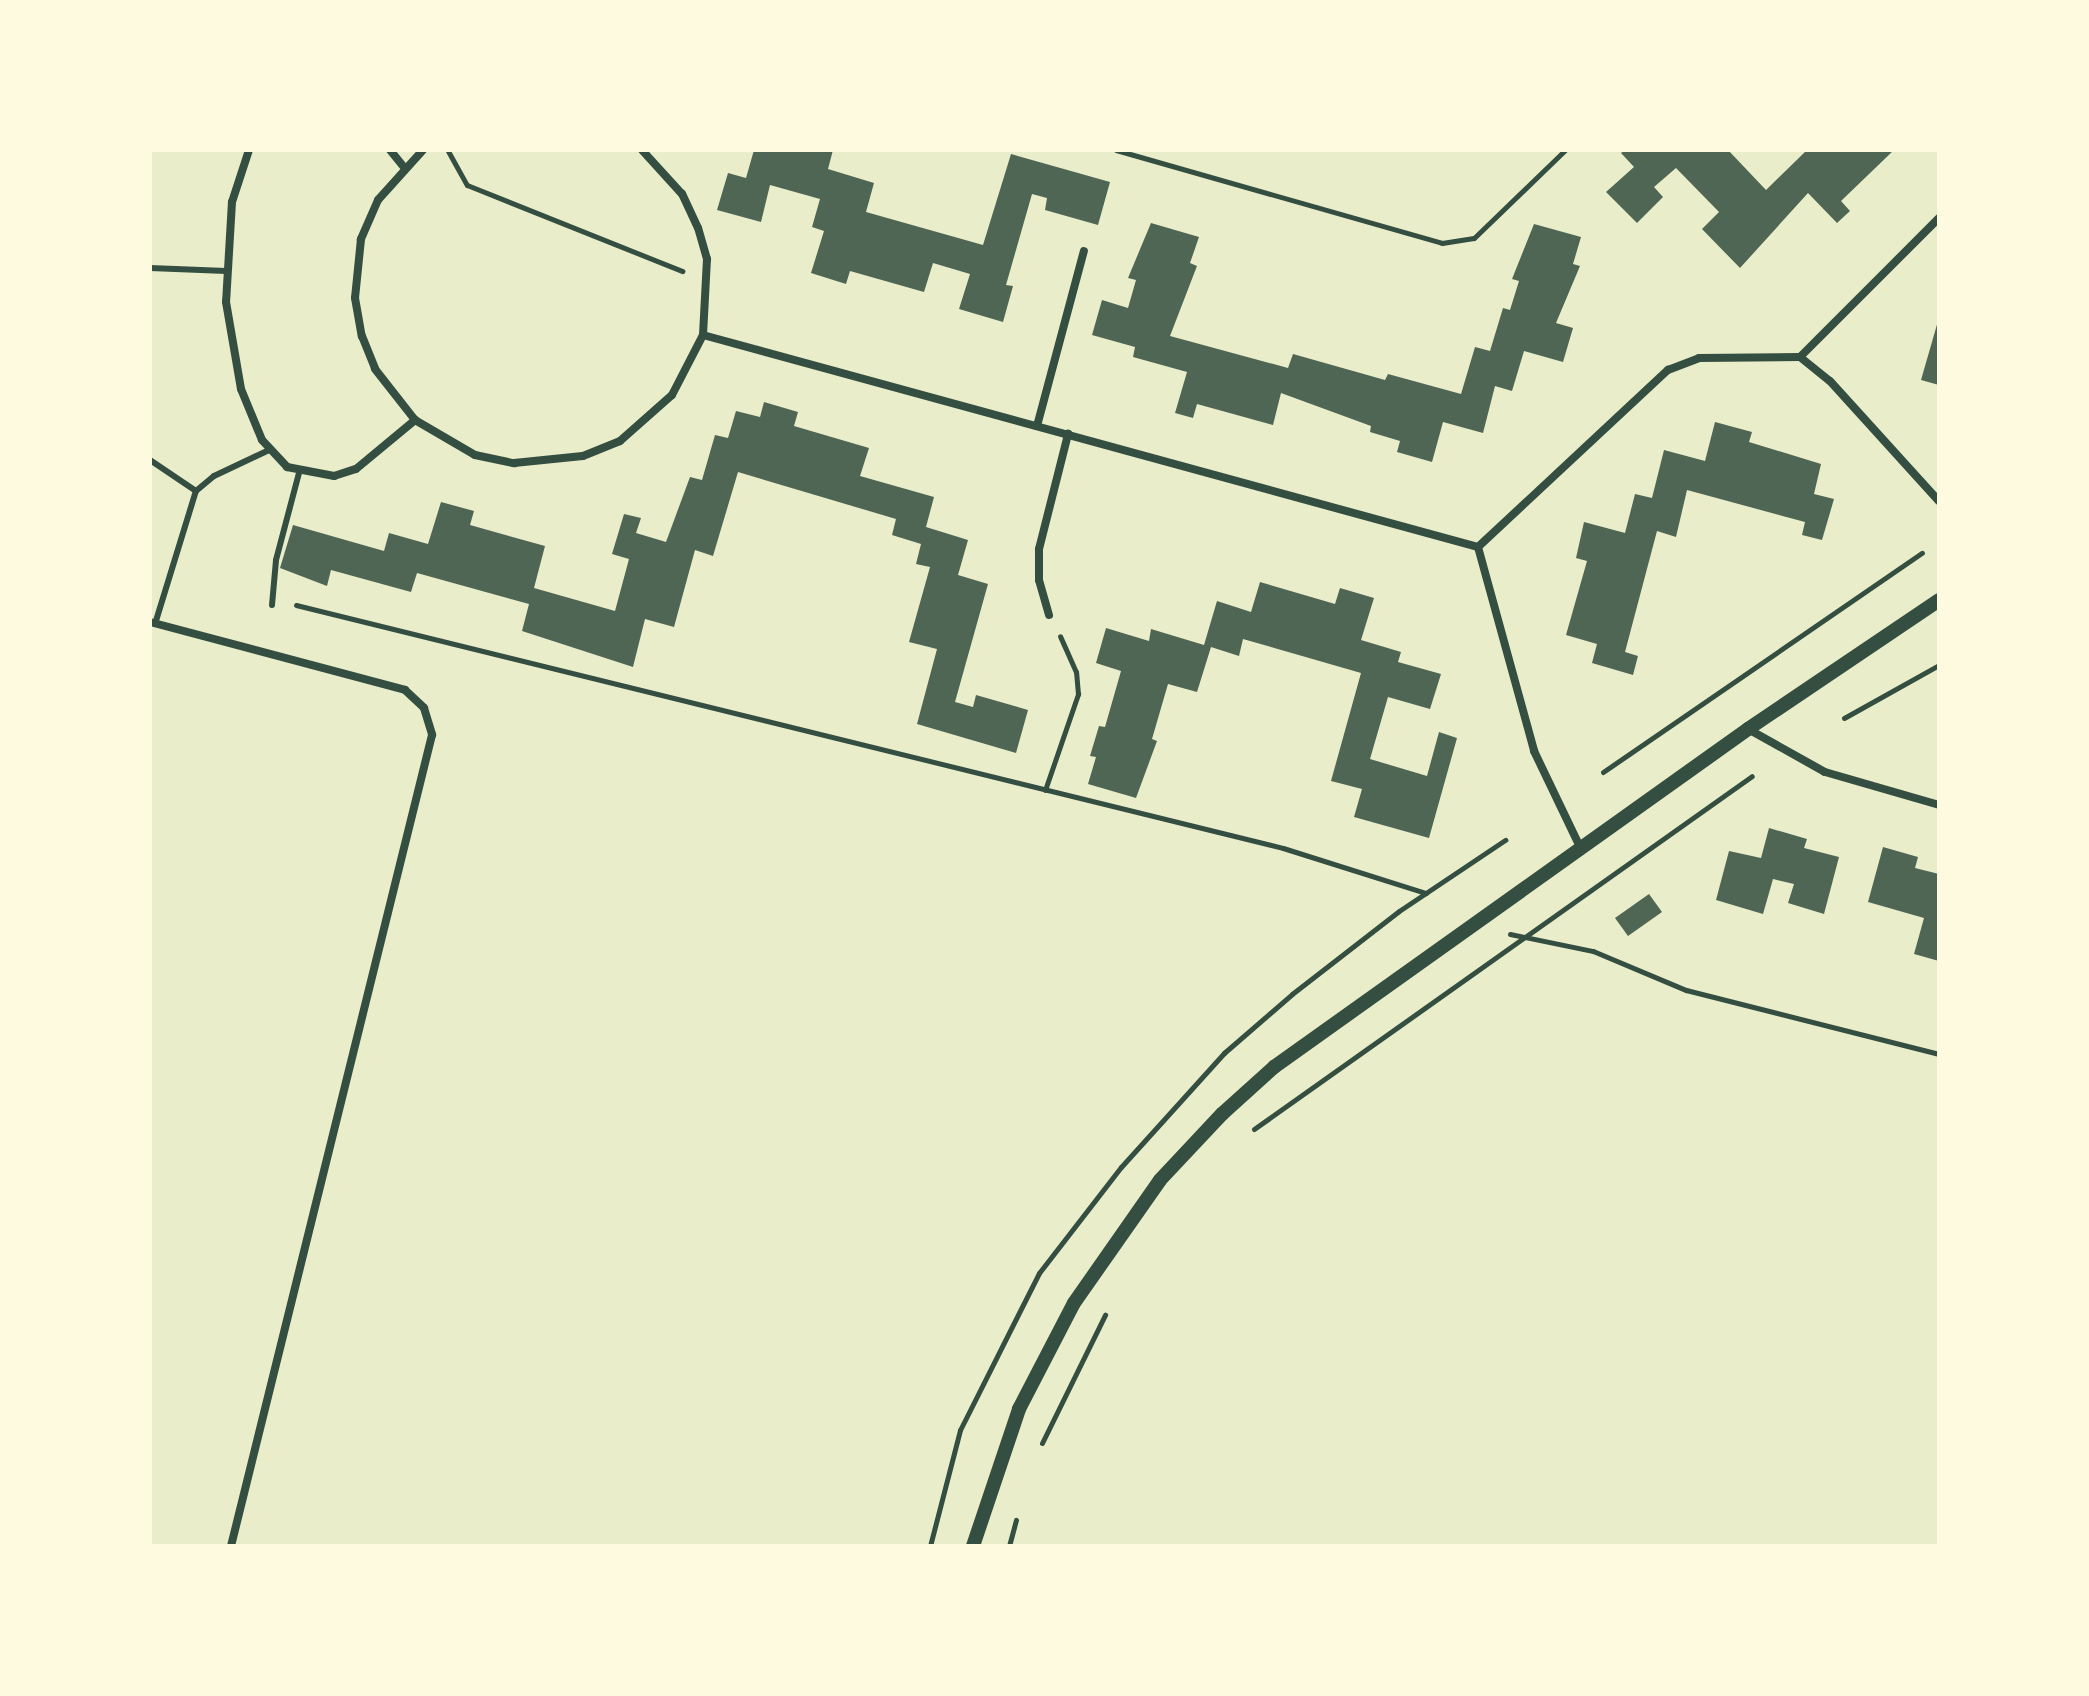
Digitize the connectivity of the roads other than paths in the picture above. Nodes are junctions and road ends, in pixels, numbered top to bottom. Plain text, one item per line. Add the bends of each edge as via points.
1 (249, 150) edge
2 (390, 150) edge
3 (423, 150) edge
4 (642, 150) edge
5 (403, 166) junction
6 (1939, 218) edge
7 (1084, 251) dead end
8 (150, 268) edge
9 (226, 271) junction
10 (703, 335) junction
11 (1800, 357) junction
12 (415, 420) junction
13 (1037, 426) junction
14 (1068, 434) junction
15 (269, 450) junction
16 (150, 460) edge
17 (299, 473) junction
18 (196, 491) junction
19 (1939, 501) edge
20 (1478, 547) junction
21 (1939, 600) edge
22 (272, 605) road end
23 (1049, 615) road end
24 (153, 623) edge
25 (1748, 729) junction
26 (1939, 805) edge
27 (1581, 849) junction
28 (231, 1546) edge
29 (973, 1546) edge

1 - 9 street via 232,202
2 - 5 street
3 - 5 street
4 - 10 street via 682,194 698,228 707,281
5 - 12 street via 378,200 361,239 355,298 375,369
6 - 11 street
7 - 13 street
8 - 9 lane
9 - 15 street via 233,359
10 - 12 street via 672,395 648,420 620,441 583,456 547,463 488,457 445,441
10 - 13 street
11 - 19 street via 1830,381
11 - 20 street via 1699,358 1668,370
12 - 17 street via 356,469 334,476
13 - 14 street
14 - 20 street
14 - 23 street via 1039,549 1039,580
15 - 17 street
15 - 18 lane via 214,476
16 - 18 lane
17 - 22 lane via 276,560
18 - 24 lane
20 - 27 street via 1534,751
21 - 25 street
24 - 28 street via 405,690 424,708 432,735
25 - 26 street via 1825,772
25 - 27 street
27 - 29 street via 1274,1067 1160,1180 1074,1303 1019,1409

